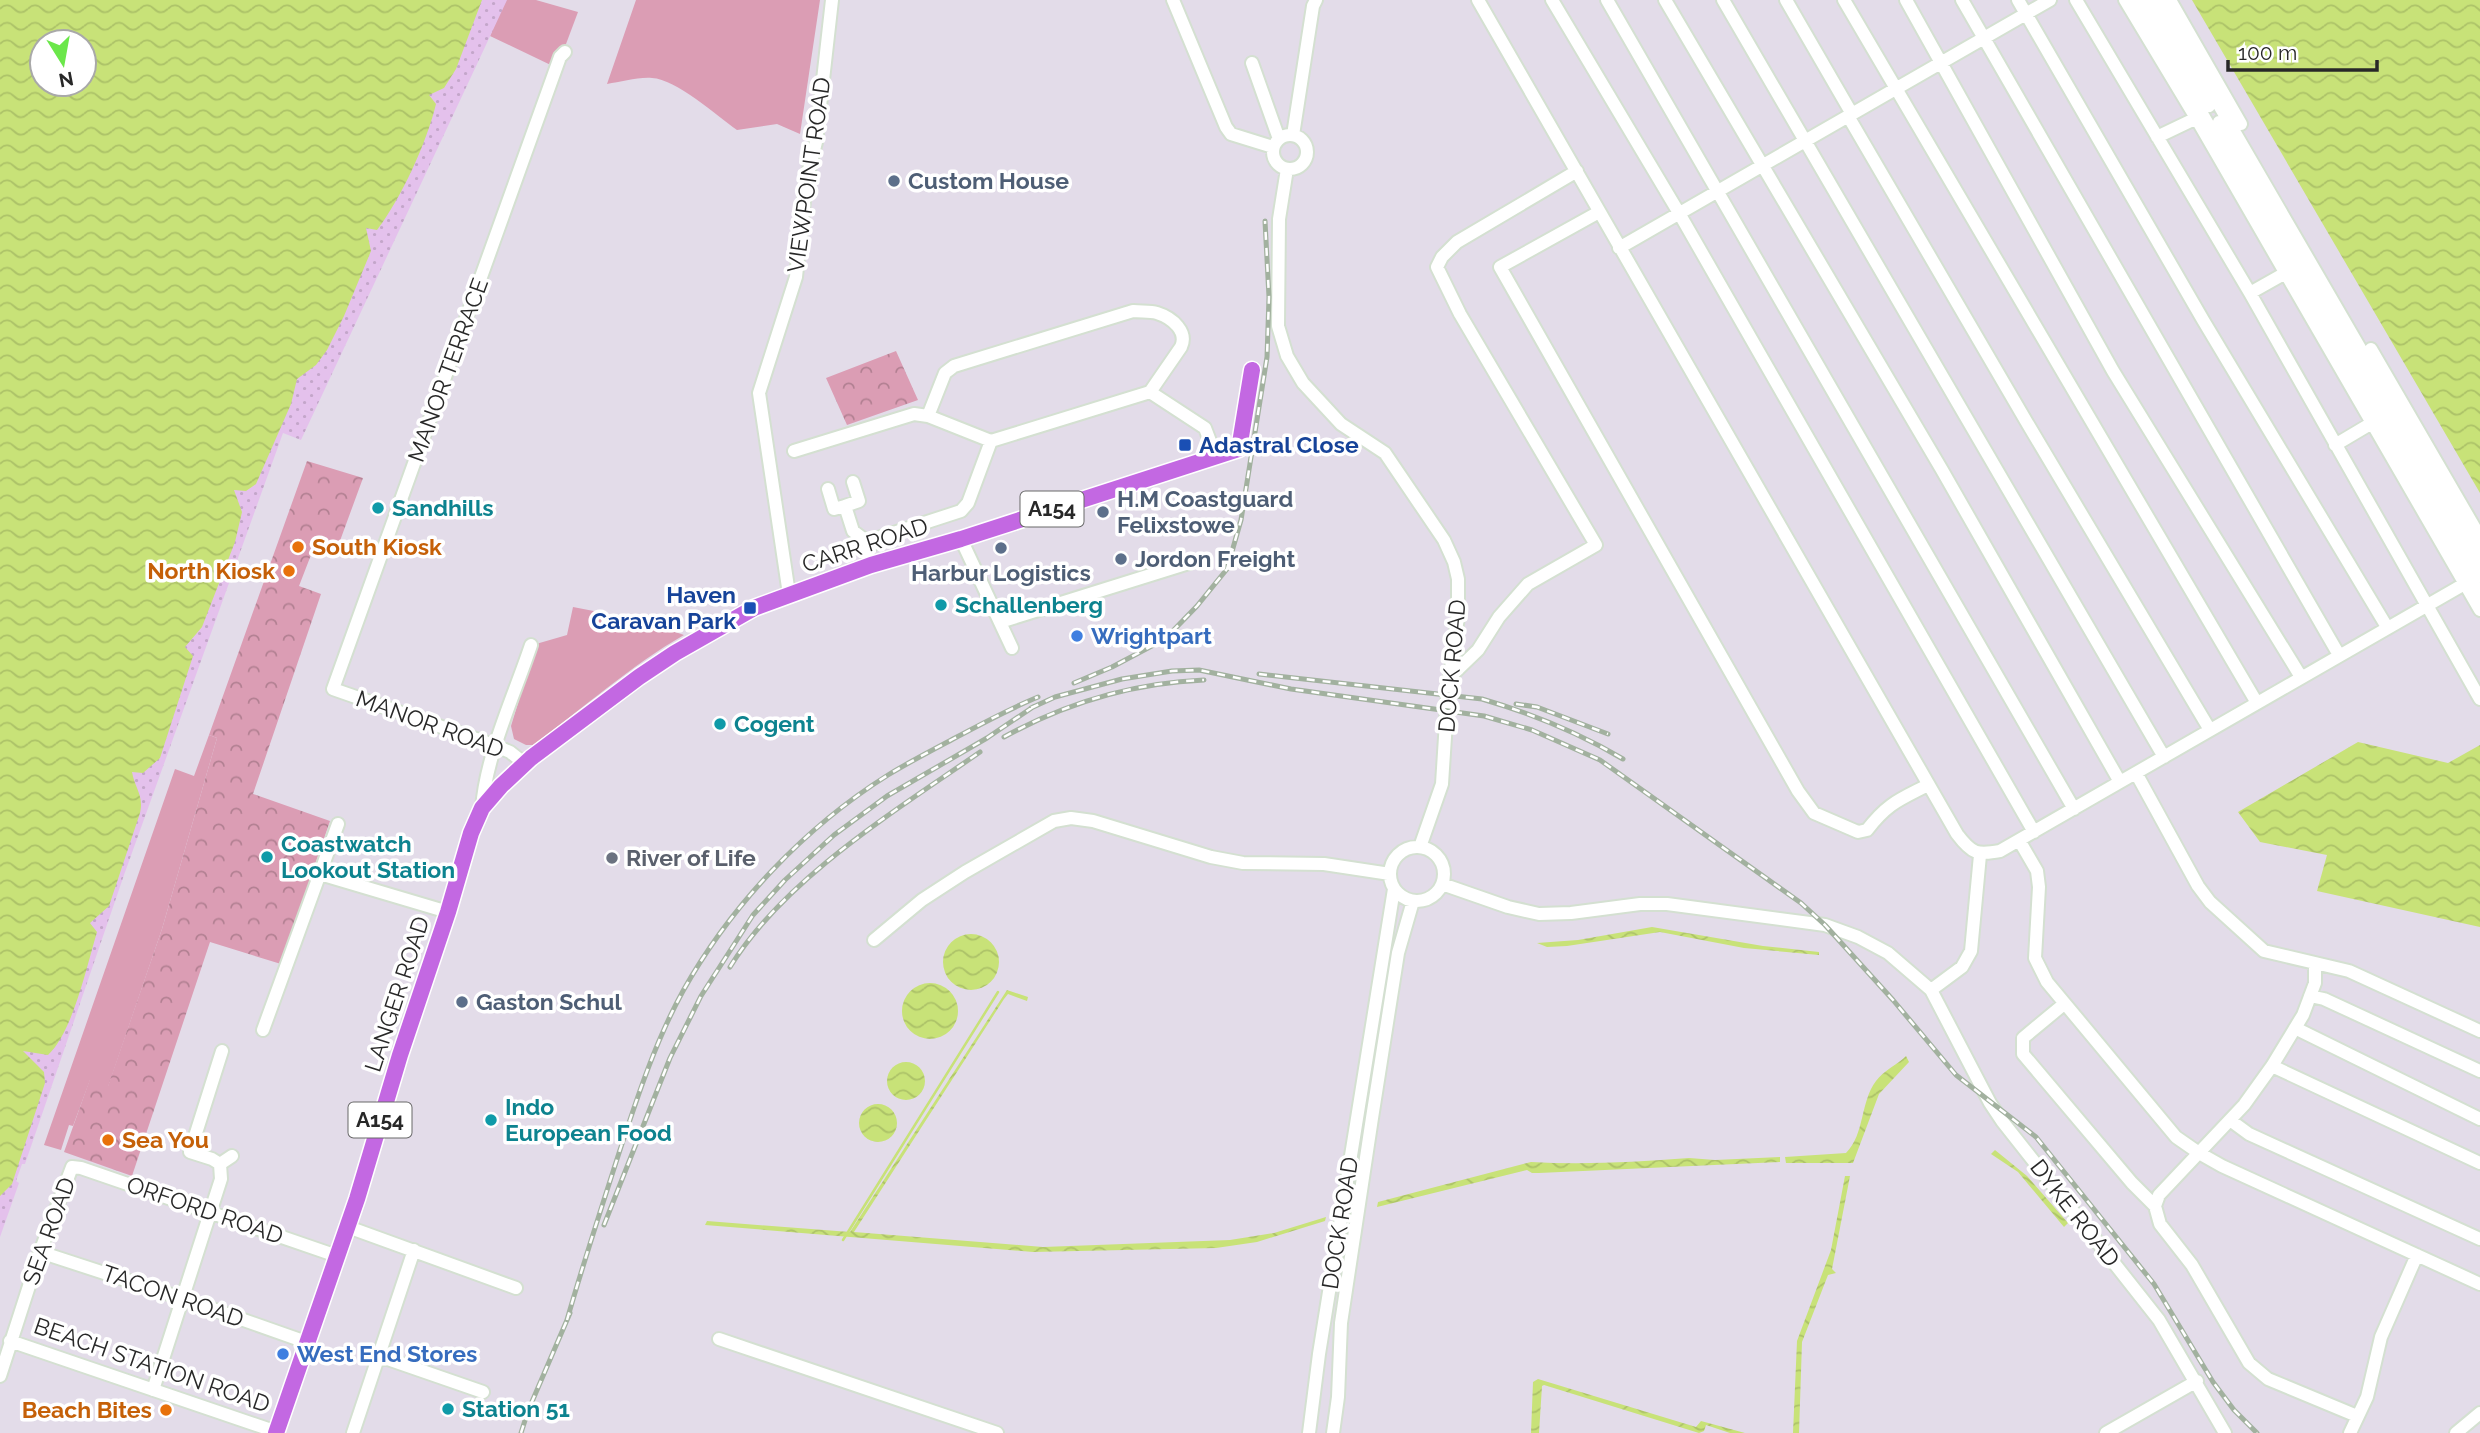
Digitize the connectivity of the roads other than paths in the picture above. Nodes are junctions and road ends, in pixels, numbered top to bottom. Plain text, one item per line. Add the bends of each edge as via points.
1 (832, 0) edge
2 (1173, 0) edge
3 (1478, 0) edge
4 (1552, 0) edge
5 (1607, 0) edge
6 (1665, 0) edge
7 (1723, 0) edge
8 (1786, 0) edge
9 (1844, 0) edge
10 (1906, 0) edge
11 (1962, 0) edge
12 (2018, 0) edge
13 (2050, 0) edge
14 (2076, 0) edge
15 (2125, 0) edge
16 (2136, 0) edge
17 (2147, 0) edge
18 (2158, 0) edge
19 (2170, 0) edge
20 (1314, 2) edge
21 (2026, 13) junction
22 (1984, 38) junction
23 (565, 52) dead end
24 (1942, 62) junction
25 (1252, 63) dead end
26 (1896, 89) junction
27 (2213, 110) junction
28 (1850, 115) junction
29 (1293, 135) junction
30 (2157, 137) junction
31 (1805, 141) junction
32 (1276, 143) junction
33 (1762, 165) junction
34 (1287, 169) junction
35 (1577, 171) junction
36 (1718, 191) junction
37 (1599, 212) junction
38 (1679, 213) junction
39 (1619, 248) junction
40 (2301, 264) junction
41 (2250, 293) junction
42 (1251, 370) dead end
43 (1150, 392) junction
44 (2388, 414) junction
45 (928, 416) junction
46 (991, 441) junction
47 (2335, 445) junction
48 (794, 451) dead end
49 (1216, 457) junction
50 (853, 482) dead end
51 (828, 489) dead end
52 (845, 506) junction
53 (2480, 537) edge
54 (961, 539) junction
55 (870, 544) junction
56 (2480, 555) edge
57 (1192, 562) dead end
58 (871, 565) junction
59 (2474, 577) edge
60 (2480, 592) edge
61 (789, 594) junction
62 (2425, 604) junction
63 (2480, 610) edge
64 (1000, 622) junction
65 (2387, 627) junction
66 (531, 645) dead end
67 (1012, 648) dead end
68 (2339, 654) junction
69 (1450, 677) junction
70 (2301, 677) junction
71 (333, 689) joint
72 (2480, 699) edge
73 (2257, 703) junction
74 (2210, 730) junction
75 (496, 746) junction
76 (2164, 757) junction
77 (524, 763) junction
78 (2136, 773) junction
79 (2120, 782) junction
80 (1928, 785) junction
81 (482, 808) junction
82 (2074, 808) junction
83 (338, 824) dead end
84 (2034, 832) junction
85 (2019, 841) junction
86 (1420, 848) junction
87 (1980, 855) junction
88 (320, 874) junction
89 (1390, 874) junction
90 (1442, 884) junction
91 (1394, 888) junction
92 (1413, 901) junction
93 (448, 912) junction
94 (874, 940) dead end
95 (2315, 964) junction
96 (1931, 990) junction
97 (2310, 996) junction
98 (2064, 1004) junction
99 (2295, 1028) junction
100 (263, 1030) dead end
101 (2480, 1031) edge
102 (222, 1051) dead end
103 (2272, 1066) junction
104 (2480, 1070) edge
105 (2480, 1119) edge
106 (2230, 1120) junction
107 (2199, 1153) junction
108 (232, 1156) dead end
109 (2480, 1163) edge
110 (220, 1164) junction
111 (72, 1167) joint
112 (2155, 1206) junction
113 (211, 1214) junction
114 (348, 1227) junction
115 (2480, 1239) edge
116 (414, 1250) junction
117 (40, 1252) junction
118 (2417, 1255) junction
119 (337, 1256) junction
120 (2480, 1284) edge
121 (516, 1289) dead end
122 (184, 1298) junction
123 (719, 1339) dead end
124 (10, 1341) junction
125 (306, 1342) junction
126 (379, 1356) junction
127 (0, 1376) edge
128 (2197, 1381) junction
129 (153, 1390) junction
130 (483, 1392) dead end
131 (2480, 1413) edge
132 (2357, 1416) junction
133 (278, 1433) edge
134 (353, 1433) edge
135 (997, 1433) edge
136 (1309, 1433) edge
137 (1332, 1433) edge
138 (2106, 1433) edge
139 (2225, 1433) edge
140 (2350, 1433) edge
141 (2456, 1433) edge

1 - 61 street, VIEWPOINT ROAD via 797,270 759,393
2 - 32 street via 1231,134
3 - 35 street
4 - 38 street
5 - 36 street
6 - 33 street
7 - 31 street
8 - 28 street
9 - 26 street
10 - 24 street
11 - 22 street
12 - 21 street
13 - 21 street
14 - 30 street
15 - 27 street
16 - 27 street
17 - 27 street
18 - 27 street
19 - 27 street
20 - 29 street
21 - 22 street
21 - 65 street
22 - 24 street
22 - 68 street
23 - 71 street, MANOR TERRACE
24 - 26 street
24 - 70 street via 2113,371
25 - 32 street
26 - 28 street
26 - 73 street
27 - 30 street
27 - 40 street
27 - 40 street
27 - 40 street
28 - 31 street
28 - 74 street
29 - 32 street
29 - 34 street via 1306,146 1306,158 1299,167
30 - 41 street
31 - 33 street
31 - 76 street
32 - 34 street via 1273,158
33 - 36 street
33 - 79 street
34 - 69 street, DOCK ROAD via 1279,219 1279,326 1287,356 1303,383 1341,424 1385,453 1444,540 1458,579
35 - 37 street
35 - 69 street via 1457,242 1437,267 1596,545 1528,584 1478,650
36 - 38 street
36 - 82 street
37 - 39 street
37 - 80 street via 1500,267 1798,791 1814,813 1858,832 1867,830 1892,803
38 - 39 street
38 - 84 street
39 - 80 street
40 - 41 street
40 - 44 street
40 - 44 street
40 - 44 street
41 - 47 street
42 - 49 main road, CARR ROAD / A154 via 1239,449
43 - 45 street via 1181,347 1183,333 1158,313 1133,311 954,366 945,373
43 - 46 street
43 - 49 street via 1205,428
44 - 47 street
44 - 53 street
44 - 56 street
44 - 59 street
44 - 59 street
45 - 46 street
45 - 48 street via 914,414
46 - 55 street via 961,511
47 - 62 street
49 - 54 main road, CARR ROAD / A154
50 - 52 street via 859,501
51 - 52 street via 834,509
52 - 55 street via 853,531
54 - 58 main road, CARR ROAD / A154
54 - 64 street
55 - 58 street via 866,551
57 - 64 street
58 - 61 main road, CARR ROAD / A154
59 - 60 street
59 - 62 street
59 - 63 street
61 - 77 main road, CARR ROAD / A154 via 754,608 675,653
62 - 65 street
62 - 72 street
64 - 67 street
65 - 68 street
66 - 75 street
68 - 70 street
69 - 86 street, DOCK ROAD via 1442,784
70 - 73 street
71 - 75 street, MANOR ROAD
73 - 74 street
74 - 76 street
75 - 77 street, MANOR ROAD
75 - 81 street
76 - 78 street
77 - 81 main road, CARR ROAD / A154
78 - 79 street
78 - 95 street via 2210,902 2264,951
79 - 82 street
80 - 87 street via 1956,834
81 - 93 main road, LANGER ROAD / A154
82 - 84 street
83 - 88 street
84 - 85 street
85 - 87 street
85 - 98 street via 2037,871 2035,958
86 - 89 street via 1399,855
86 - 90 street via 1437,856 1443,867
87 - 96 street via 1971,951 1962,967
88 - 93 street
88 - 100 street
89 - 91 street
89 - 94 street via 1324,864 1243,863 1071,818 1054,821 965,872
90 - 92 street via 1430,898
90 - 96 street via 1539,914 1667,904 1825,925 1888,953
91 - 92 street
91 - 136 street, DOCK ROAD
92 - 137 street, DOCK ROAD via 1398,953 1374,1107 1342,1323
93 - 114 main road, LANGER ROAD / A154
95 - 97 street
95 - 101 street via 2349,971
96 - 128 street, DYKE ROAD via 2002,1121 2141,1296
97 - 99 street
97 - 104 street
98 - 107 street via 2176,1137
98 - 112 street via 2023,1038 2023,1054
99 - 103 street
99 - 105 street
102 - 110 street via 190,1152
103 - 106 street
103 - 109 street
106 - 107 street
106 - 115 street via 2249,1134
107 - 112 street via 2159,1195
107 - 118 street
108 - 110 street
110 - 113 street via 221,1179
111 - 113 street, ORFORD ROAD
111 - 117 street, SEA ROAD
112 - 132 street via 2160,1224 2192,1265 2249,1363 2268,1379
113 - 119 street, ORFORD ROAD
113 - 122 street
114 - 116 street
114 - 119 main road, LANGER ROAD / A154
116 - 121 street
116 - 126 street
117 - 122 street, TACON ROAD
117 - 124 street, SEA ROAD
118 - 120 street
118 - 132 street via 2381,1337 2367,1397
119 - 125 main road, LANGER ROAD / A154
122 - 125 street, TACON ROAD
122 - 129 street
123 - 135 street
124 - 127 street, SEA ROAD
124 - 129 street, BEACH STATION ROAD
125 - 133 main road, LANGER ROAD / A154
126 - 130 street
126 - 134 street
128 - 138 street
128 - 139 street, DYKE ROAD
129 - 133 street, BEACH STATION ROAD
131 - 141 street
132 - 140 street

